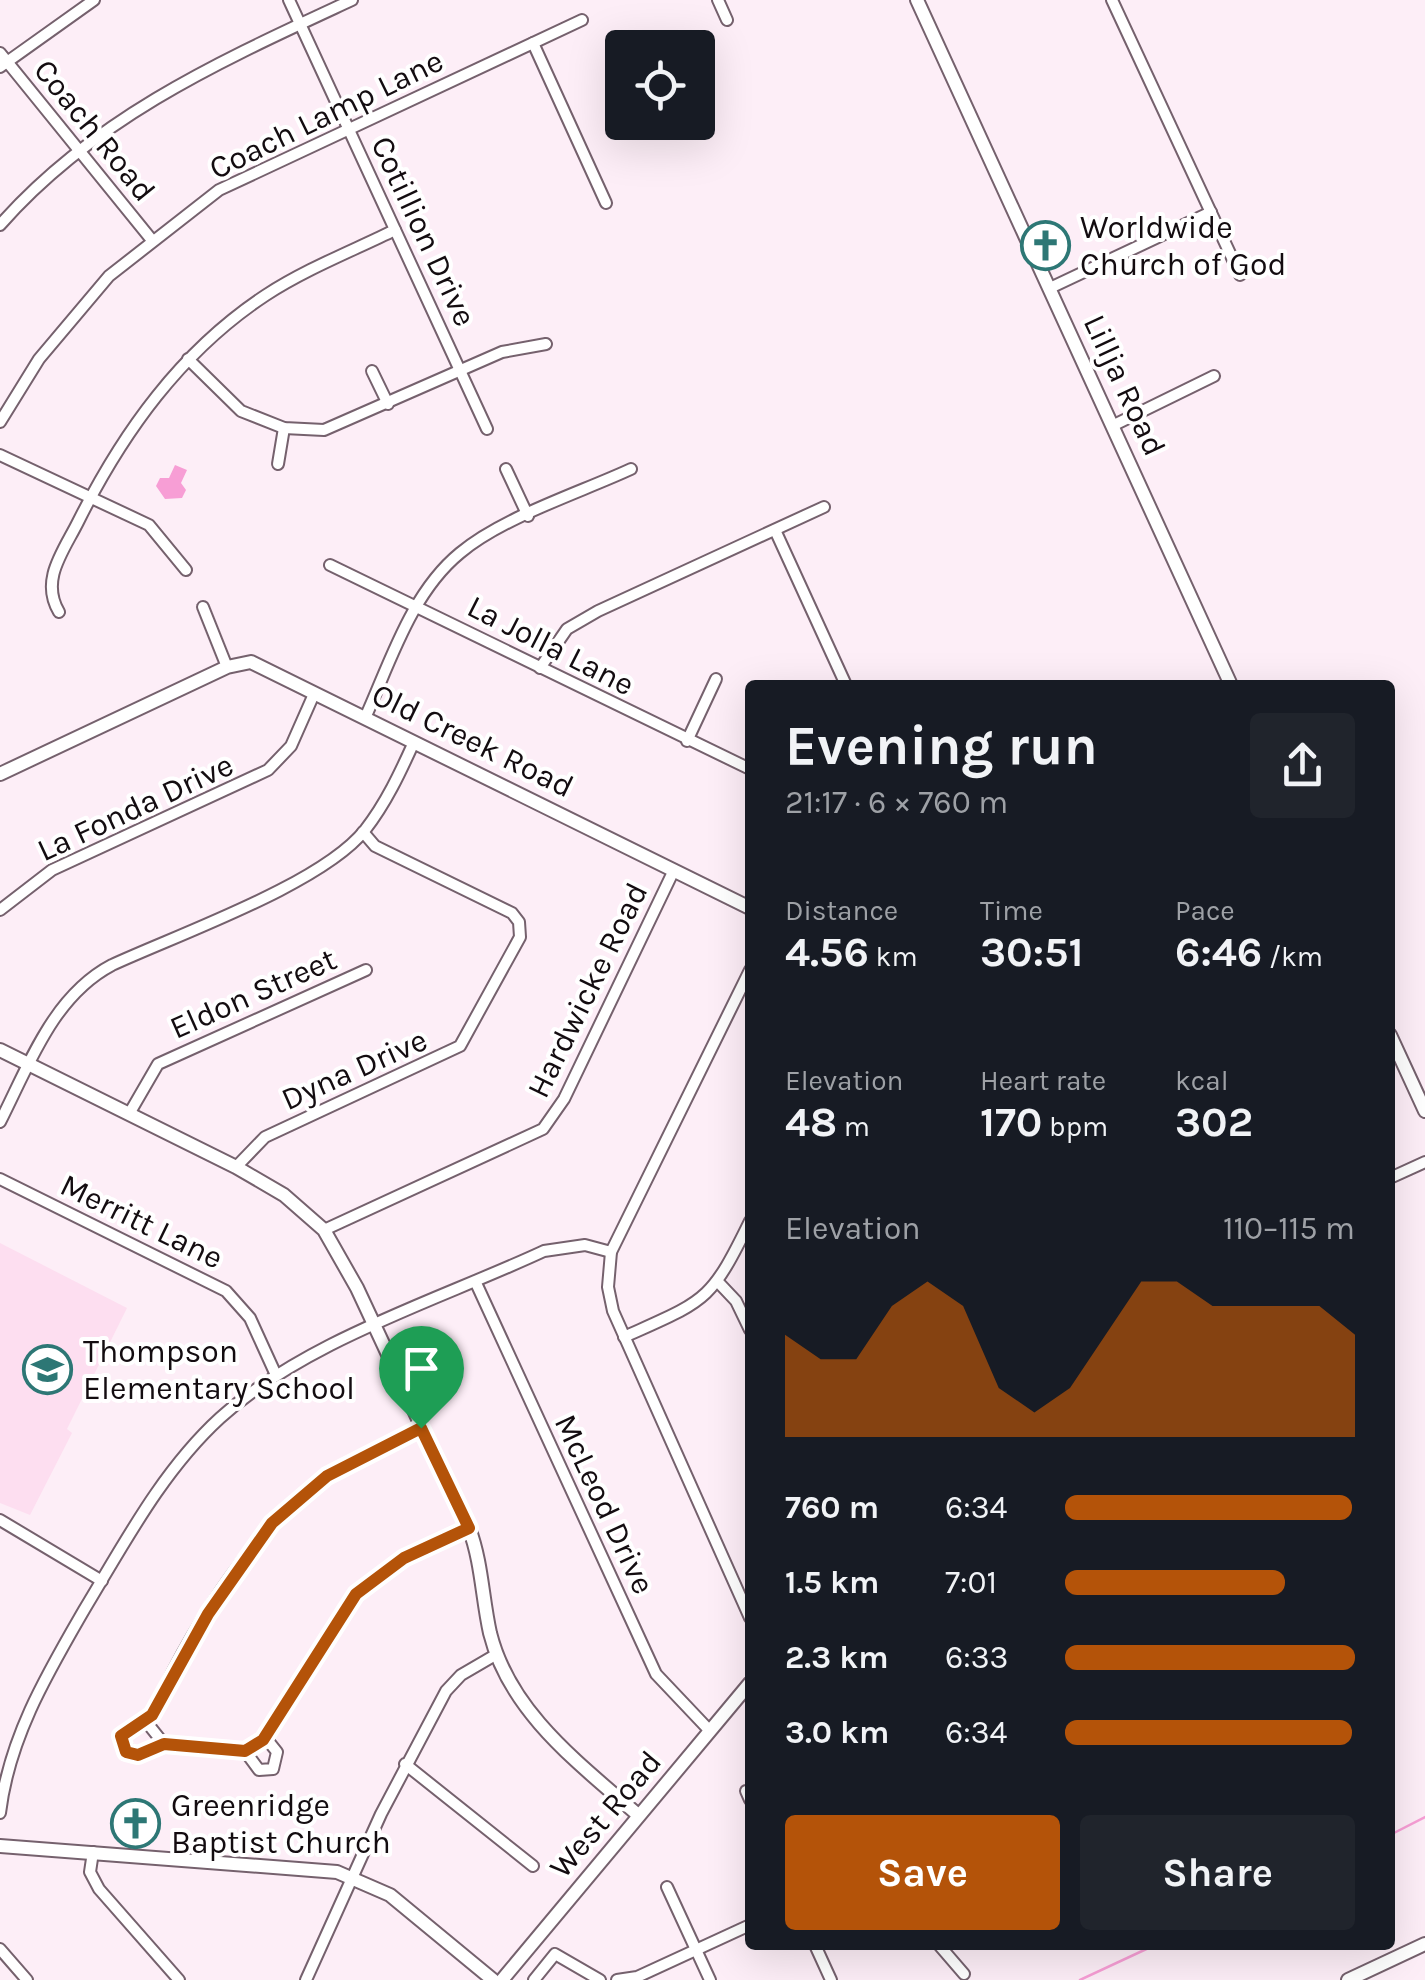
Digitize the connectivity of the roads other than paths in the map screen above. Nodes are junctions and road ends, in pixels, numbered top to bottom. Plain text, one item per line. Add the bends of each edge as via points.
1 (94, 0) edge
2 (289, 0) edge
3 (352, 0) edge
4 (718, 0) edge
5 (917, 0) edge
6 (1112, 0) edge
7 (582, 20) dead end
8 (727, 20) dead end
9 (300, 24) junction
10 (533, 43) junction
11 (2, 60) edge
12 (349, 129) junction
13 (76, 150) junction
14 (606, 202) dead end
15 (1211, 212) junction
16 (0, 225) edge
17 (396, 230) junction
18 (151, 238) junction
19 (1240, 275) dead end
20 (1050, 288) junction
21 (546, 344) dead end
22 (188, 359) junction
23 (372, 371) dead end
24 (461, 371) junction
25 (1214, 376) dead end
26 (388, 404) junction
27 (0, 422) edge
28 (1114, 426) junction
29 (284, 428) junction
30 (487, 428) dead end
31 (0, 455) edge
32 (278, 464) dead end
33 (506, 469) dead end
34 (632, 469) dead end
35 (90, 498) junction
36 (824, 507) dead end
37 (528, 516) junction
38 (774, 530) junction
39 (330, 566) dead end
40 (186, 570) dead end
41 (418, 605) junction
42 (203, 607) dead end
43 (59, 612) dead end
44 (227, 666) junction
45 (540, 668) junction
46 (716, 679) dead end
47 (844, 680) edge
48 (1230, 680) edge
49 (314, 694) junction
50 (365, 718) junction
51 (687, 741) junction
52 (414, 742) junction
53 (745, 767) edge
54 (0, 774) edge
55 (363, 832) junction
56 (674, 870) junction
57 (745, 906) edge
58 (0, 910) edge
59 (366, 970) dead end
60 (745, 980) edge
61 (1395, 1046) edge
62 (0, 1050) edge
63 (29, 1065) junction
64 (1425, 1110) edge
65 (129, 1114) junction
66 (0, 1122) edge
67 (1425, 1162) edge
68 (236, 1167) junction
69 (1395, 1176) edge
70 (0, 1178) edge
71 (324, 1230) junction
72 (745, 1231) edge
73 (612, 1252) junction
74 (476, 1283) junction
75 (719, 1283) junction
76 (745, 1320) edge
77 (374, 1328) junction
78 (624, 1337) junction
79 (276, 1375) junction
80 (421, 1428) junction
81 (3, 1522) edge
82 (469, 1528) junction
83 (0, 1536) edge
84 (102, 1580) junction
85 (745, 1607) edge
86 (497, 1654) junction
87 (745, 1689) edge
88 (152, 1715) junction
89 (710, 1730) junction
90 (265, 1737) junction
91 (164, 1744) junction
92 (245, 1751) junction
93 (406, 1764) junction
94 (0, 1812) edge
95 (638, 1816) junction
96 (0, 1846) edge
97 (93, 1852) junction
98 (533, 1866) dead end
99 (352, 1877) junction
100 (668, 1887) dead end
101 (745, 1927) edge
102 (1425, 1944) edge
103 (0, 1950) edge
104 (697, 1950) junction
105 (817, 1950) edge
106 (942, 1950) edge
107 (964, 1974) dead end
108 (311, 1978) edge
109 (27, 1980) edge
110 (179, 1980) edge
111 (493, 1980) edge
112 (502, 1980) edge
113 (534, 1980) edge
114 (600, 1980) edge
115 (617, 1980) edge
116 (710, 1980) edge
117 (831, 1980) edge
118 (1348, 1980) edge

1 - 11 street
2 - 9 street, Cotillion Drive
3 - 9 street
4 - 8 street
5 - 20 street, Lillja Road
6 - 15 street
7 - 10 street, Coach Lamp Lane
9 - 12 street, Cotillion Drive
9 - 13 street via 175,84
10 - 12 street, Coach Lamp Lane
10 - 14 street
11 - 13 street, Coach Road
12 - 17 street, Cotillion Drive
12 - 18 street, Coach Lamp Lane via 219,190
13 - 16 street
13 - 18 street, Coach Road
15 - 19 street
15 - 20 street
17 - 22 street via 265,296
17 - 24 street, Cotillion Drive
18 - 27 street, Coach Lamp Lane via 72,315
20 - 28 street, Lillja Road
21 - 24 street via 502,352
22 - 29 street via 240,411
22 - 35 street via 140,416
23 - 26 street
24 - 26 street
24 - 30 street, Cotillion Drive
25 - 28 street
26 - 29 street via 324,430
28 - 48 street, Lillja Road
29 - 32 street
31 - 35 street
33 - 37 street
34 - 37 street
35 - 40 street via 149,524
35 - 43 street via 50,580
36 - 38 street
37 - 41 street via 459,554
38 - 45 street via 566,629
38 - 47 street
39 - 41 street, La Jolla Lane
41 - 45 street, La Jolla Lane
41 - 50 street
42 - 44 street
44 - 49 street, Old Creek Road via 251,662
44 - 54 street
45 - 51 street, La Jolla Lane
46 - 51 street
49 - 50 street, Old Creek Road
49 - 58 street, La Fonda Drive via 291,746 268,770 52,870
50 - 52 street, Old Creek Road
51 - 53 street, La Jolla Lane
52 - 55 street
52 - 56 street, Old Creek Road
55 - 63 street via 313,873 97,973 66,1002
55 - 68 street, Dyna Drive via 375,846 512,913 520,937 460,1046 265,1136
56 - 57 street, Old Creek Road
56 - 71 street, Hardwicke Road via 564,1099 543,1129
59 - 65 street, Eldon Street via 158,1064
60 - 73 street
61 - 64 street
62 - 63 street
63 - 65 street
63 - 66 street
65 - 68 street
67 - 69 street
68 - 71 street via 284,1195
70 - 79 street, Merritt Lane via 226,1291 250,1318
71 - 77 street
72 - 75 street
73 - 74 street via 585,1245 555,1248
73 - 78 street via 608,1287
74 - 77 street
74 - 89 street, McLeod Drive via 656,1674
75 - 76 street
75 - 78 street via 690,1307
77 - 79 street
77 - 80 street
78 - 85 street
79 - 84 street via 219,1419 174,1469
80 - 82 street
80 - 88 street via 327,1476 272,1523 208,1614
81 - 83 street
81 - 84 street
82 - 86 street via 483,1566
82 - 90 street via 404,1558 356,1594
84 - 94 street via 42,1680 7,1772
86 - 93 street via 446,1691
86 - 95 street via 538,1723
87 - 89 street, West Road
88 - 91 street via 148,1724
88 - 91 street via 121,1736 122,1745 138,1755
89 - 95 street, West Road
90 - 92 street
90 - 92 street via 277,1752 273,1768 259,1770
91 - 92 street
93 - 98 street
93 - 99 street
95 - 112 street, West Road
96 - 97 street
97 - 99 street
97 - 110 street via 90,1872 99,1889
99 - 108 street
99 - 111 street via 390,1896
100 - 104 street
101 - 104 street
102 - 118 street
103 - 109 street
104 - 115 street
104 - 116 street
105 - 117 street
106 - 107 street
113 - 114 street via 555,1954

